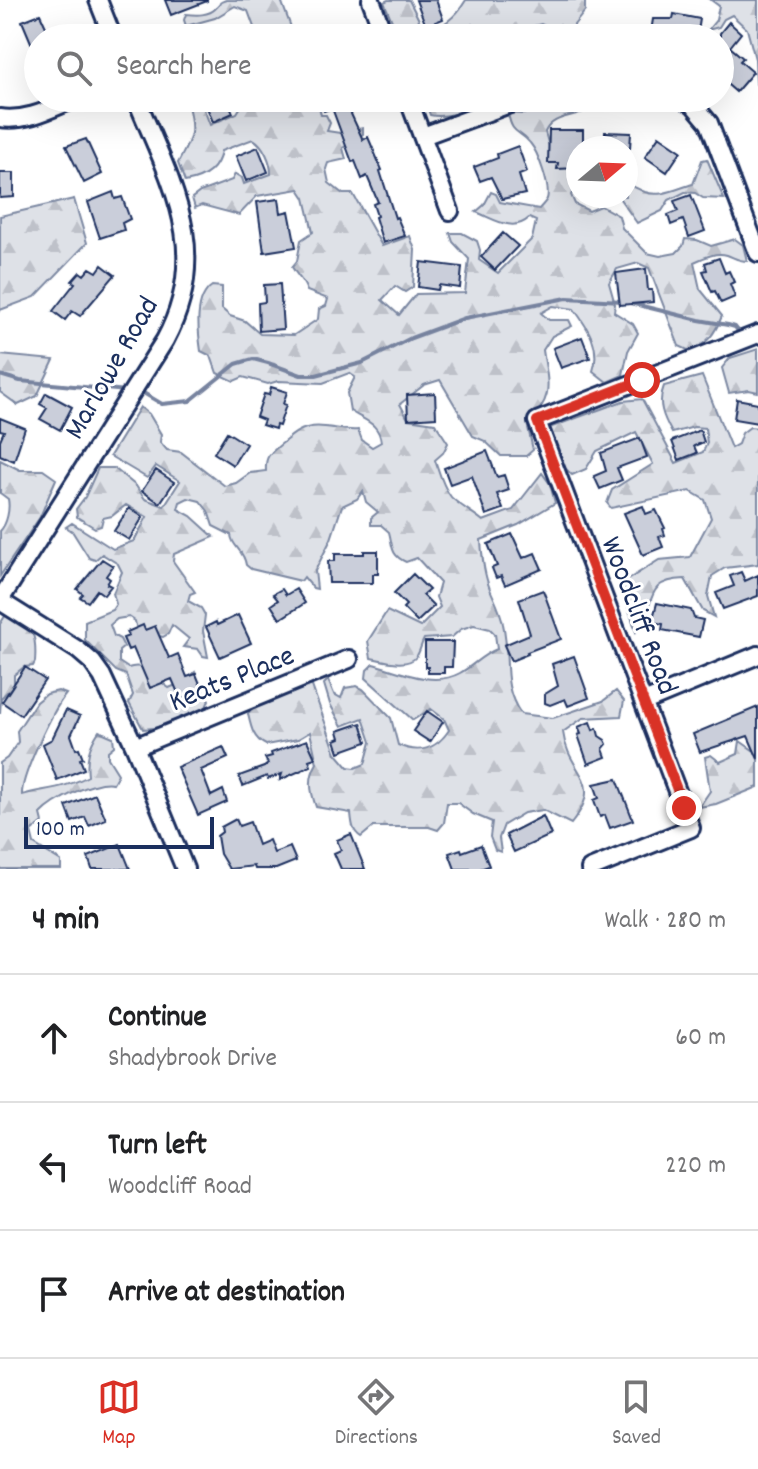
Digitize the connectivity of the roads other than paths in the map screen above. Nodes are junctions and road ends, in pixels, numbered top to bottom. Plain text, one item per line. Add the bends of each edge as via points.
1 (98, 0) edge
2 (371, 0) edge
3 (107, 24) edge
4 (380, 24) edge
5 (42, 112) edge
6 (142, 112) edge
7 (414, 112) edge
8 (488, 112) edge
9 (700, 112) edge
10 (0, 118) edge
11 (423, 136) junction
12 (450, 211) dead end
13 (758, 253) edge
14 (758, 334) edge
15 (0, 600) edge
16 (758, 655) edge
17 (349, 659) dead end
18 (644, 702) junction
19 (135, 747) junction
20 (185, 869) edge
21 (590, 869) edge

1 - 3 street
2 - 4 street
5 - 10 street
6 - 15 street, Marlowe Road via 176,195 187,238 182,299 165,340
7 - 11 street
8 - 11 street
9 - 13 street via 709,123
11 - 12 street
14 - 18 street, Woodcliff Road via 537,421
15 - 19 street via 92,662
16 - 18 street
17 - 19 street, Keats Place
18 - 21 street, Woodcliff Road via 691,828
19 - 20 street

